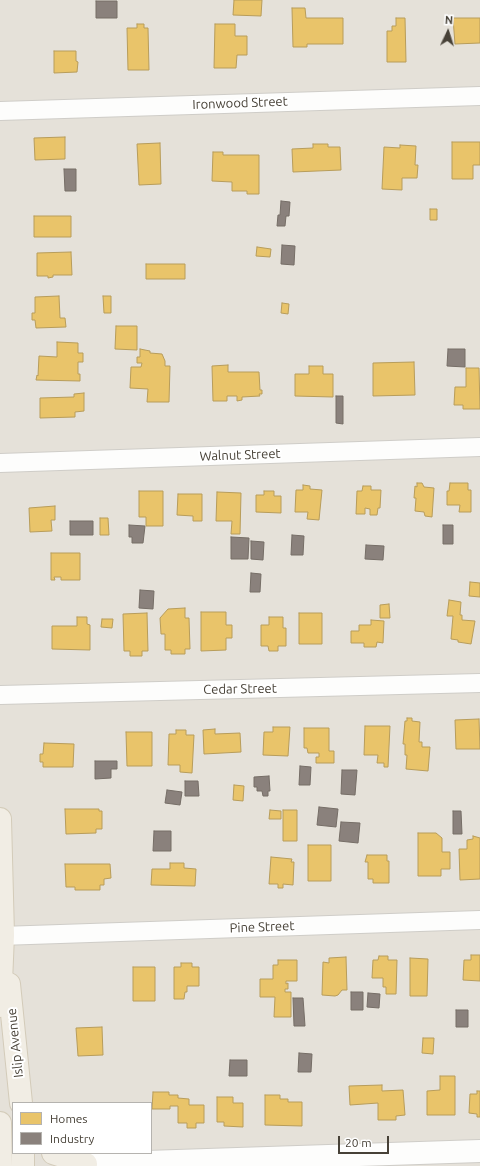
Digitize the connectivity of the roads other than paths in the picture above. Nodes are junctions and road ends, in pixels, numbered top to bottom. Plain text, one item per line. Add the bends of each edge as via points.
1 (480, 96) edge
2 (0, 111) edge
3 (480, 447) edge
4 (0, 463) edge
5 (480, 683) edge
6 (0, 695) edge
7 (0, 819) edge
8 (480, 920) edge
9 (2, 936) edge
10 (0, 1006) edge
11 (21, 1102) edge
12 (0, 1124) edge
13 (480, 1151) edge
14 (23, 1154) edge
15 (56, 1154) edge
16 (84, 1165) edge
17 (1, 1166) edge
18 (23, 1166) edge

1 - 2 street, Ironwood Street
3 - 4 street, Walnut Street
5 - 6 street, Cedar Street
7 - 9 main road, Islip Avenue
8 - 9 street, Pine Street
9 - 10 main road, Islip Avenue
9 - 11 main road, Islip Avenue
12 - 17 main road
13 - 16 street
14 - 18 main road
15 - 16 main road

